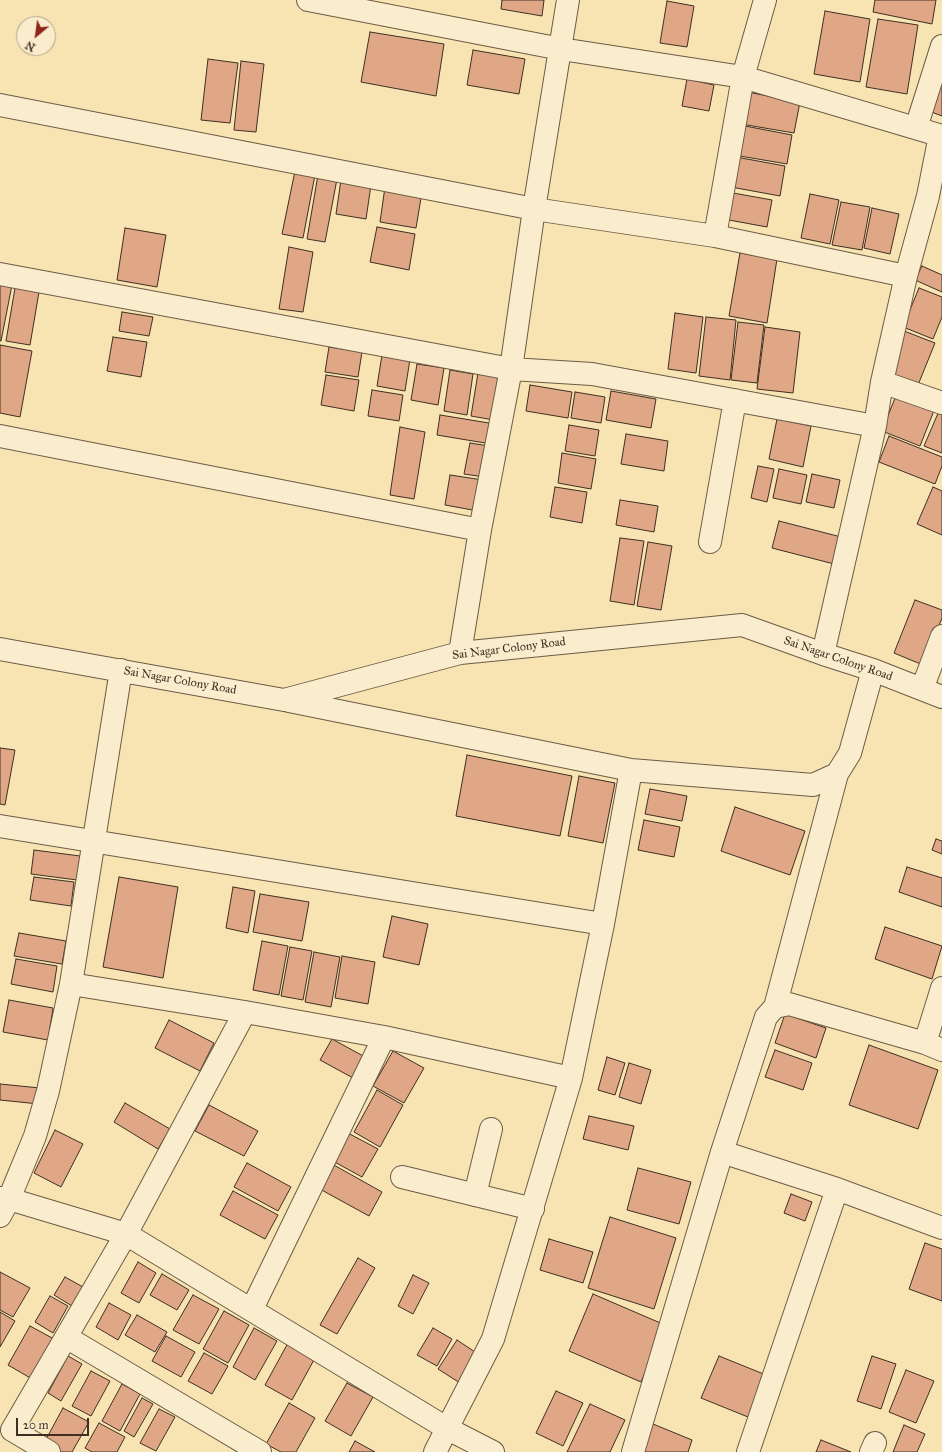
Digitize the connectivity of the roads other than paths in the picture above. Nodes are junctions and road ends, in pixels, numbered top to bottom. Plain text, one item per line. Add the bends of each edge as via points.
1 (308, 0) edge
2 (568, 0) edge
3 (765, 0) edge
4 (942, 46) edge
5 (561, 49) junction
6 (743, 77) junction
7 (0, 105) edge
8 (916, 128) junction
9 (941, 136) edge
10 (534, 208) junction
11 (715, 236) junction
12 (0, 274) edge
13 (906, 276) junction
14 (511, 369) junction
15 (882, 382) junction
16 (735, 400) junction
17 (942, 403) edge
18 (875, 426) junction
19 (0, 436) edge
20 (480, 530) junction
21 (710, 542) dead end
22 (942, 636) edge
23 (0, 650) edge
24 (460, 653) junction
25 (823, 654) junction
26 (121, 670) junction
27 (873, 670) junction
28 (922, 689) junction
29 (942, 697) edge
30 (284, 700) junction
31 (631, 770) junction
32 (837, 774) junction
33 (0, 826) edge
34 (93, 841) junction
35 (603, 924) junction
36 (71, 984) junction
37 (942, 988) edge
38 (775, 1006) junction
39 (245, 1012) junction
40 (384, 1037) junction
41 (934, 1046) edge
42 (571, 1078) junction
43 (491, 1129) dead end
44 (722, 1152) junction
45 (402, 1177) dead end
46 (837, 1189) junction
47 (475, 1195) junction
48 (3, 1204) edge
49 (533, 1209) junction
50 (942, 1228) edge
51 (126, 1234) junction
52 (252, 1309) junction
53 (66, 1337) junction
54 (448, 1429) junction
55 (237, 1446) edge
56 (49, 1452) edge
57 (260, 1452) edge
58 (435, 1452) edge
59 (493, 1452) edge
60 (633, 1452) edge
61 (748, 1452) edge

1 - 5 street
2 - 5 street
3 - 6 street
4 - 8 street
5 - 6 street
5 - 10 street
6 - 8 street
6 - 11 street
7 - 10 street
8 - 9 street
9 - 13 street
10 - 11 street
10 - 14 street
11 - 13 street
12 - 14 street
13 - 15 street
14 - 16 street via 592,374
14 - 20 street
15 - 17 street
15 - 18 street
16 - 18 street
16 - 21 street
18 - 25 street
19 - 20 street
20 - 24 street
22 - 28 street
23 - 26 street, Sai Nagar Colony Road
24 - 25 street, Sai Nagar Colony Road via 742,625
24 - 30 street, Sai Nagar Colony Road
25 - 27 street, Sai Nagar Colony Road
26 - 30 street, Sai Nagar Colony Road
26 - 34 street
27 - 28 street, Sai Nagar Colony Road
27 - 32 street via 850,753
28 - 29 street, Sai Nagar Colony Road
30 - 31 street
31 - 32 street via 813,786
31 - 35 street
32 - 38 street
33 - 34 street
34 - 35 street
34 - 36 street
35 - 42 street
36 - 39 street
36 - 48 street via 48,1091 35,1136
37 - 41 street
38 - 41 street via 789,1004
38 - 44 street via 766,1017
39 - 40 street
39 - 51 street
40 - 42 street
40 - 52 street
42 - 49 street
43 - 47 street
44 - 46 street
44 - 60 street
45 - 47 street
46 - 50 street
46 - 61 street
47 - 49 street
48 - 51 street
49 - 54 street via 493,1339
51 - 52 street
51 - 53 street
52 - 54 street
53 - 55 street
53 - 56 street via 12,1430
54 - 58 street
54 - 59 street
55 - 57 street

